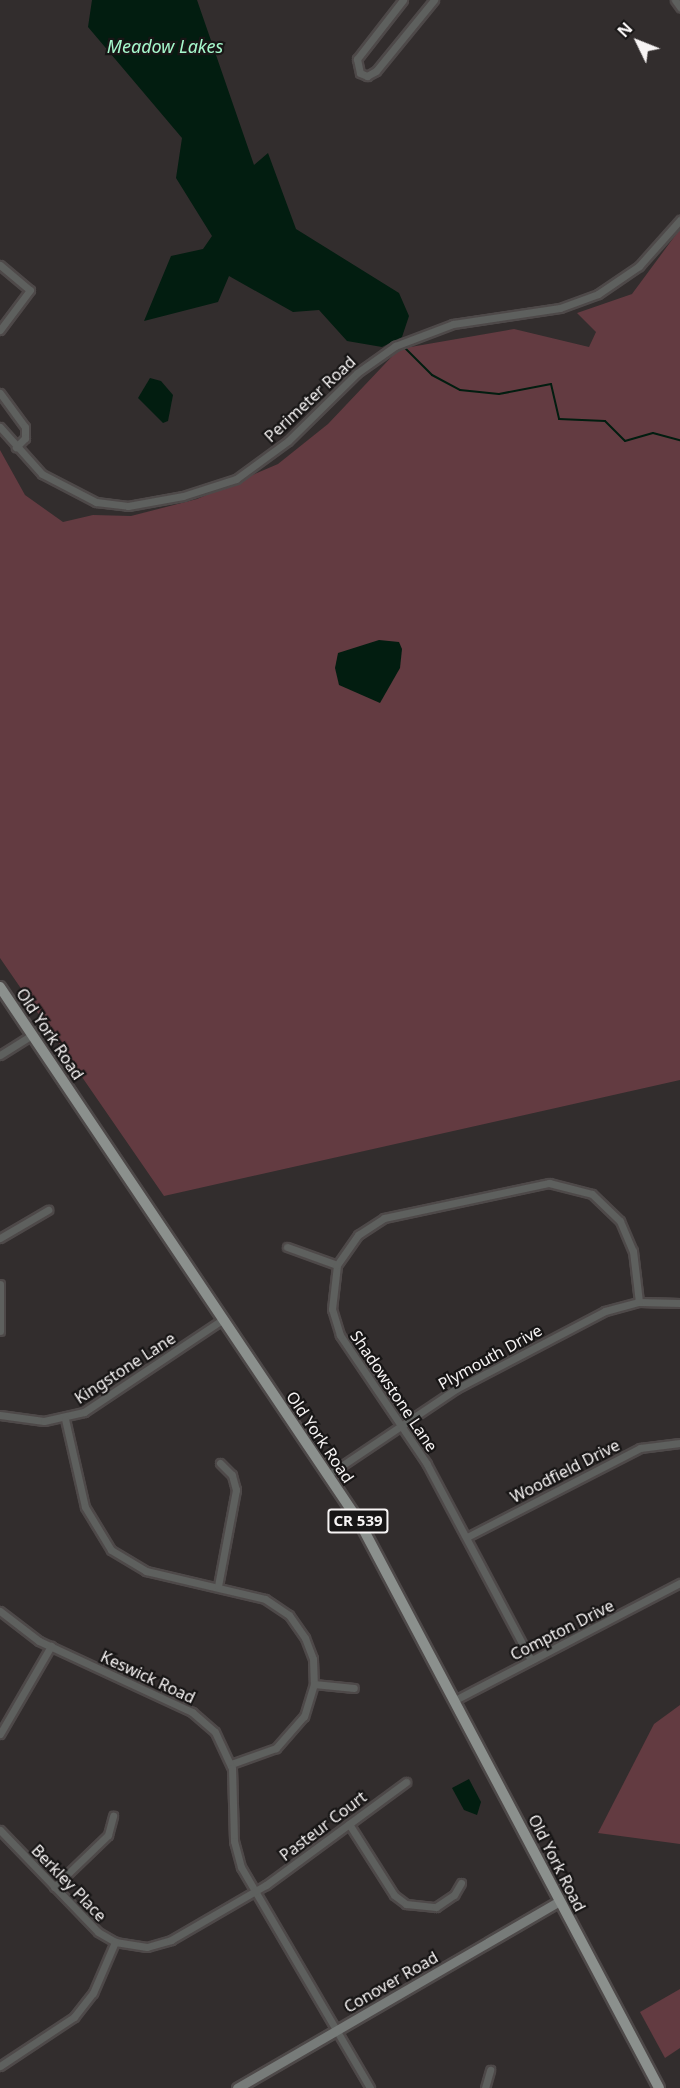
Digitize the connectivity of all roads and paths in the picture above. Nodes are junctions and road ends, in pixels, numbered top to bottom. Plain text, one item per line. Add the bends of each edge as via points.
1 (403, 0) edge
2 (434, 0) edge
3 (675, 0) edge
4 (680, 7) edge
5 (680, 220) edge
6 (0, 265) edge
7 (0, 330) edge
8 (0, 393) edge
9 (0, 427) edge
10 (16, 447) junction
11 (0, 987) edge
12 (33, 1034) junction
13 (0, 1055) edge
14 (48, 1210) dead end
15 (0, 1238) edge
16 (287, 1247) dead end
17 (337, 1266) junction
18 (0, 1284) edge
19 (639, 1302) junction
20 (680, 1303) edge
21 (222, 1320) junction
22 (0, 1331) edge
23 (0, 1415) edge
24 (65, 1419) junction
25 (401, 1425) junction
26 (680, 1443) edge
27 (220, 1463) dead end
28 (328, 1475) junction
29 (467, 1537) junction
30 (680, 1583) edge
31 (218, 1586) junction
32 (0, 1611) edge
33 (51, 1646) junction
34 (531, 1660) junction
35 (314, 1684) junction
36 (354, 1688) dead end
37 (455, 1700) junction
38 (0, 1734) edge
39 (231, 1764) junction
40 (406, 1782) dead end
41 (112, 1816) dead end
42 (349, 1824) junction
43 (0, 1830) edge
44 (461, 1883) dead end
45 (54, 1887) junction
46 (256, 1892) junction
47 (560, 1901) junction
48 (115, 1942) junction
49 (336, 2031) junction
50 (0, 2066) edge
51 (490, 2070) dead end
52 (237, 2088) edge
53 (370, 2088) edge
54 (485, 2088) edge
55 (659, 2088) edge

1 - 2 street via 357,59 357,68 367,76 376,71
3 - 4 street
5 - 10 street, Perimeter Road via 639,266 598,294 560,308 453,324 386,351 357,373 288,441 236,479 183,496 128,506 96,501 42,474
6 - 7 street via 30,290
8 - 10 street via 25,428 25,438
9 - 10 street, Perimeter Road
11 - 12 main road, Old York Road / CR 539
12 - 13 street
12 - 21 main road, Old York Road / CR 539
14 - 15 street
16 - 17 street
17 - 19 street, Shadowstone Lane via 358,1235 384,1218 549,1183 592,1194 620,1221 631,1245
17 - 25 street, Shadowstone Lane via 332,1309 340,1335
18 - 22 street
19 - 20 street, Plymouth Drive
19 - 25 street, Plymouth Drive via 604,1311 484,1373
21 - 24 street, Kingstone Lane via 97,1405
21 - 28 main road, Old York Road / CR 539
23 - 24 street, Kingstone Lane via 35,1421
24 - 31 street via 85,1508 111,1550 146,1571
25 - 28 street, Plymouth Drive
25 - 29 street, Shadowstone Lane
26 - 29 street, Woodfield Drive via 640,1448
27 - 31 street via 232,1476 236,1490
28 - 37 main road, Old York Road / CR 539 via 373,1547
29 - 34 street, Shadowstone Lane
30 - 34 street, Compton Drive
31 - 35 street via 265,1599 293,1619 310,1648
32 - 33 street, Keswick Road
33 - 38 street
33 - 39 street, Keswick Road via 200,1717 222,1741
34 - 37 street, Compton Drive
35 - 36 street
35 - 39 street via 304,1716 284,1741 266,1754
37 - 47 main road, Old York Road / CR 539
39 - 46 street, Keswick Road via 235,1847
40 - 42 street, Pasteur Court
41 - 45 street via 108,1835
42 - 44 street via 394,1895 406,1904 436,1907 454,1895
42 - 46 street, Pasteur Court
43 - 45 street, Berkley Place
45 - 48 street, Berkley Place via 92,1928
46 - 48 street, Berkley Place via 164,1943 143,1947
46 - 49 street, Keswick Road
47 - 49 street, Conover Road
47 - 55 main road, Old York Road / CR 539
48 - 50 street via 97,1985 80,2010 52,2036
49 - 52 street, Conover Road
49 - 53 street, Keswick Road
51 - 54 street

